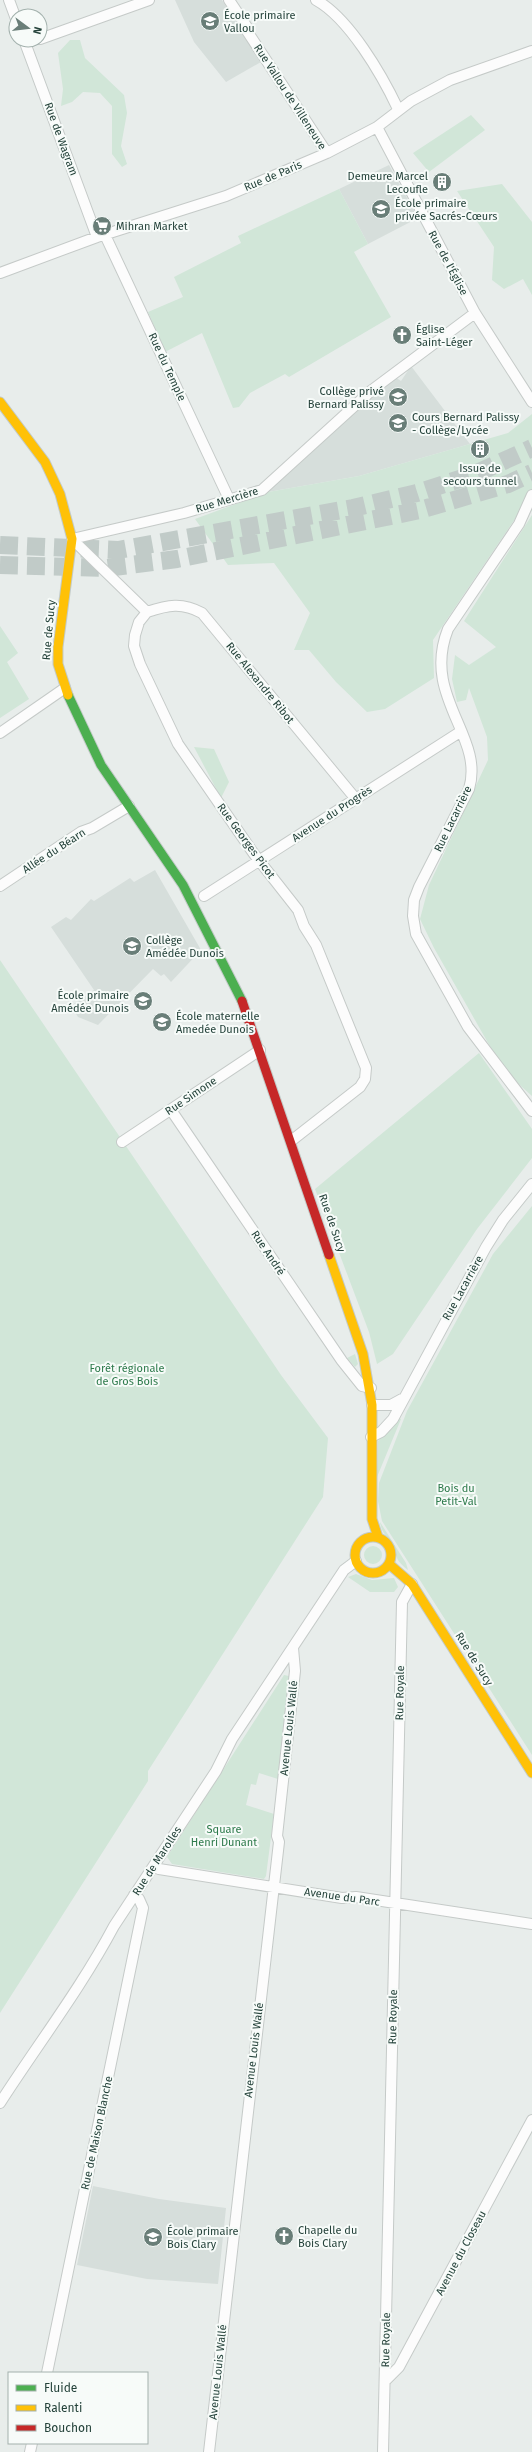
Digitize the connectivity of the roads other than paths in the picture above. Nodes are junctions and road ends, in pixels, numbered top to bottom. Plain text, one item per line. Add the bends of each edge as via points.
1 (149, 0) edge
2 (229, 0) edge
3 (316, 0) edge
4 (48, 36) edge
5 (27, 48) edge
6 (532, 51) edge
7 (398, 108) junction
8 (377, 127) junction
9 (327, 153) junction
10 (101, 236) junction
11 (0, 273) edge
12 (475, 314) junction
13 (0, 402) edge
14 (532, 402) edge
15 (532, 495) edge
16 (229, 499) junction
17 (72, 539) junction
18 (147, 612) junction
19 (65, 688) junction
20 (460, 732) junction
21 (0, 733) edge
22 (355, 798) junction
23 (129, 806) junction
24 (260, 862) junction
25 (0, 886) edge
26 (204, 896) dead end
27 (260, 1050) junction
28 (171, 1110) junction
29 (532, 1111) edge
30 (122, 1142) dead end
31 (291, 1142) junction
32 (532, 1184) edge
33 (370, 1388) junction
34 (402, 1399) junction
35 (372, 1405) junction
36 (371, 1437) junction
37 (372, 1521) junction
38 (378, 1537) junction
39 (367, 1538) junction
40 (356, 1561) junction
41 (389, 1564) junction
42 (412, 1584) junction
43 (293, 1648) junction
44 (532, 1773) edge
45 (154, 1867) junction
46 (273, 1887) junction
47 (134, 1895) junction
48 (396, 1904) junction
49 (532, 1924) edge
50 (0, 2103) edge
51 (531, 2125) edge
52 (47, 2372) edge
53 (385, 2381) junction
54 (209, 2452) edge
55 (383, 2452) edge

1 - 4 street
2 - 9 street, Rue Vallou de Villeneuve
3 - 7 street via 326,6 357,41 384,79
5 - 10 street, Rue de Wagram
6 - 7 street, Rue de Paris via 450,80
7 - 8 street, Rue de Paris
8 - 9 street, Rue de Paris
8 - 12 street, Rue de l'Église
9 - 10 street, Rue de Paris via 226,196
10 - 11 street, Rue de Paris
10 - 16 street, Rue du Temple
12 - 14 street
12 - 16 street, Rue Mercière via 372,390 262,490
13 - 17 main road, Rue de Sucy via 45,462 60,494
15 - 20 street, Rue Lacarrière via 519,524 448,629 443,642 440,659 442,679
16 - 17 street, Rue Mercière via 184,513
17 - 18 street
17 - 19 main road, Rue de Sucy via 58,647 58,664
18 - 22 street, Rue Alexandre Ribot via 167,605 179,605 191,607 202,613
18 - 24 street, Rue Georges Picot via 139,622 135,635 134,646 140,664 178,744
19 - 21 street
19 - 23 main road, Rue de Sucy via 101,765
20 - 22 street, Avenue du Progrès
20 - 29 street, Rue Lacarrière via 472,762 473,776 469,789 418,887 413,916 416,934 468,1027
22 - 24 street, Avenue du Progrès
23 - 25 street, Allée du Béarn via 81,832
23 - 27 main road, Rue de Sucy via 174,872 188,904 215,945 237,988
24 - 26 street, Avenue du Progrès
24 - 31 street, Rue Georges Picot via 298,910 316,945 366,1068 365,1079 360,1087
27 - 28 street, Rue Simone
27 - 31 main road, Rue de Sucy
28 - 30 street, Rue Simone
28 - 33 street, Rue André via 342,1361 362,1386
31 - 33 main road, Rue de Sucy via 353,1320
32 - 34 street, Rue Lacarrière via 486,1247
33 - 35 main road, Rue de Sucy
34 - 35 street via 391,1405
34 - 36 street, Rue Lacarrière via 393,1419 381,1432
35 - 36 main road, Rue de Sucy
36 - 37 main road, Rue de Sucy
37 - 38 main road, Rue de Sucy
37 - 39 main road, Rue de Sucy
38 - 39 main road
38 - 41 main road via 389,1547
39 - 40 main road via 356,1550
40 - 41 main road via 363,1570 374,1573 385,1569
40 - 43 street, Rue de Marolles via 344,1570
41 - 42 main road, Rue de Sucy
42 - 44 main road, Rue de Sucy
42 - 48 street, Rue Royale via 402,1602
43 - 45 street, Rue de Marolles via 232,1739 216,1771
43 - 46 street, Avenue Louis Wallé via 296,1671
45 - 46 street, Avenue du Parc via 159,1870
45 - 47 street, Rue de Marolles
46 - 48 street, Avenue du Parc
46 - 54 street, Avenue Louis Wallé
47 - 50 street, Rue de Marolles via 54,2024
47 - 52 street, Rue de Maison Blanche via 143,1908
48 - 49 street, Avenue du Parc
48 - 53 street, Rue Royale
51 - 53 street, Avenue du Closeau via 399,2367
53 - 55 street, Rue Royale

